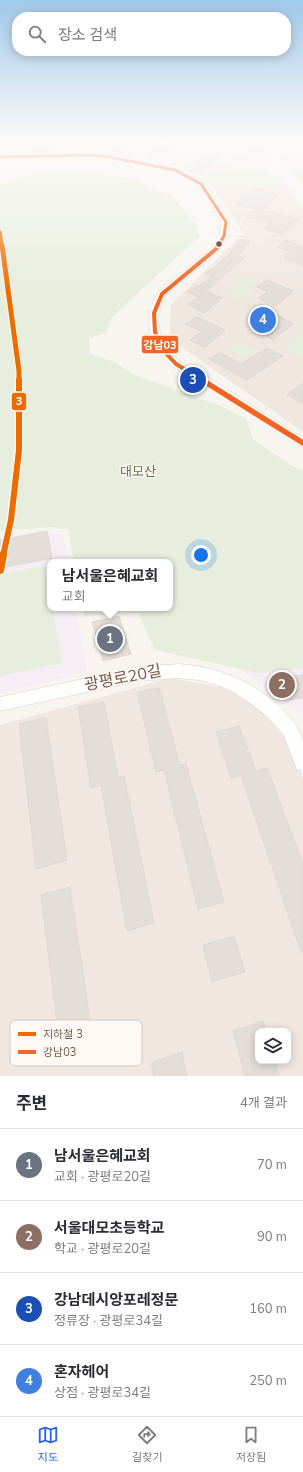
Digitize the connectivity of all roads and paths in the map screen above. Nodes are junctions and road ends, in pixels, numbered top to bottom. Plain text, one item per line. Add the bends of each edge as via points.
1 (206, 191) edge
2 (225, 234) junction
3 (303, 242) edge
4 (303, 443) edge
5 (0, 704) edge
6 (303, 763) edge

1 - 2 street via 226,222
2 - 3 path
2 - 4 street via 216,249 158,299 152,314 154,332 159,345 184,370 210,383
5 - 6 street, 광평로20길 via 143,672 170,669 196,672 217,677 244,690 285,723

